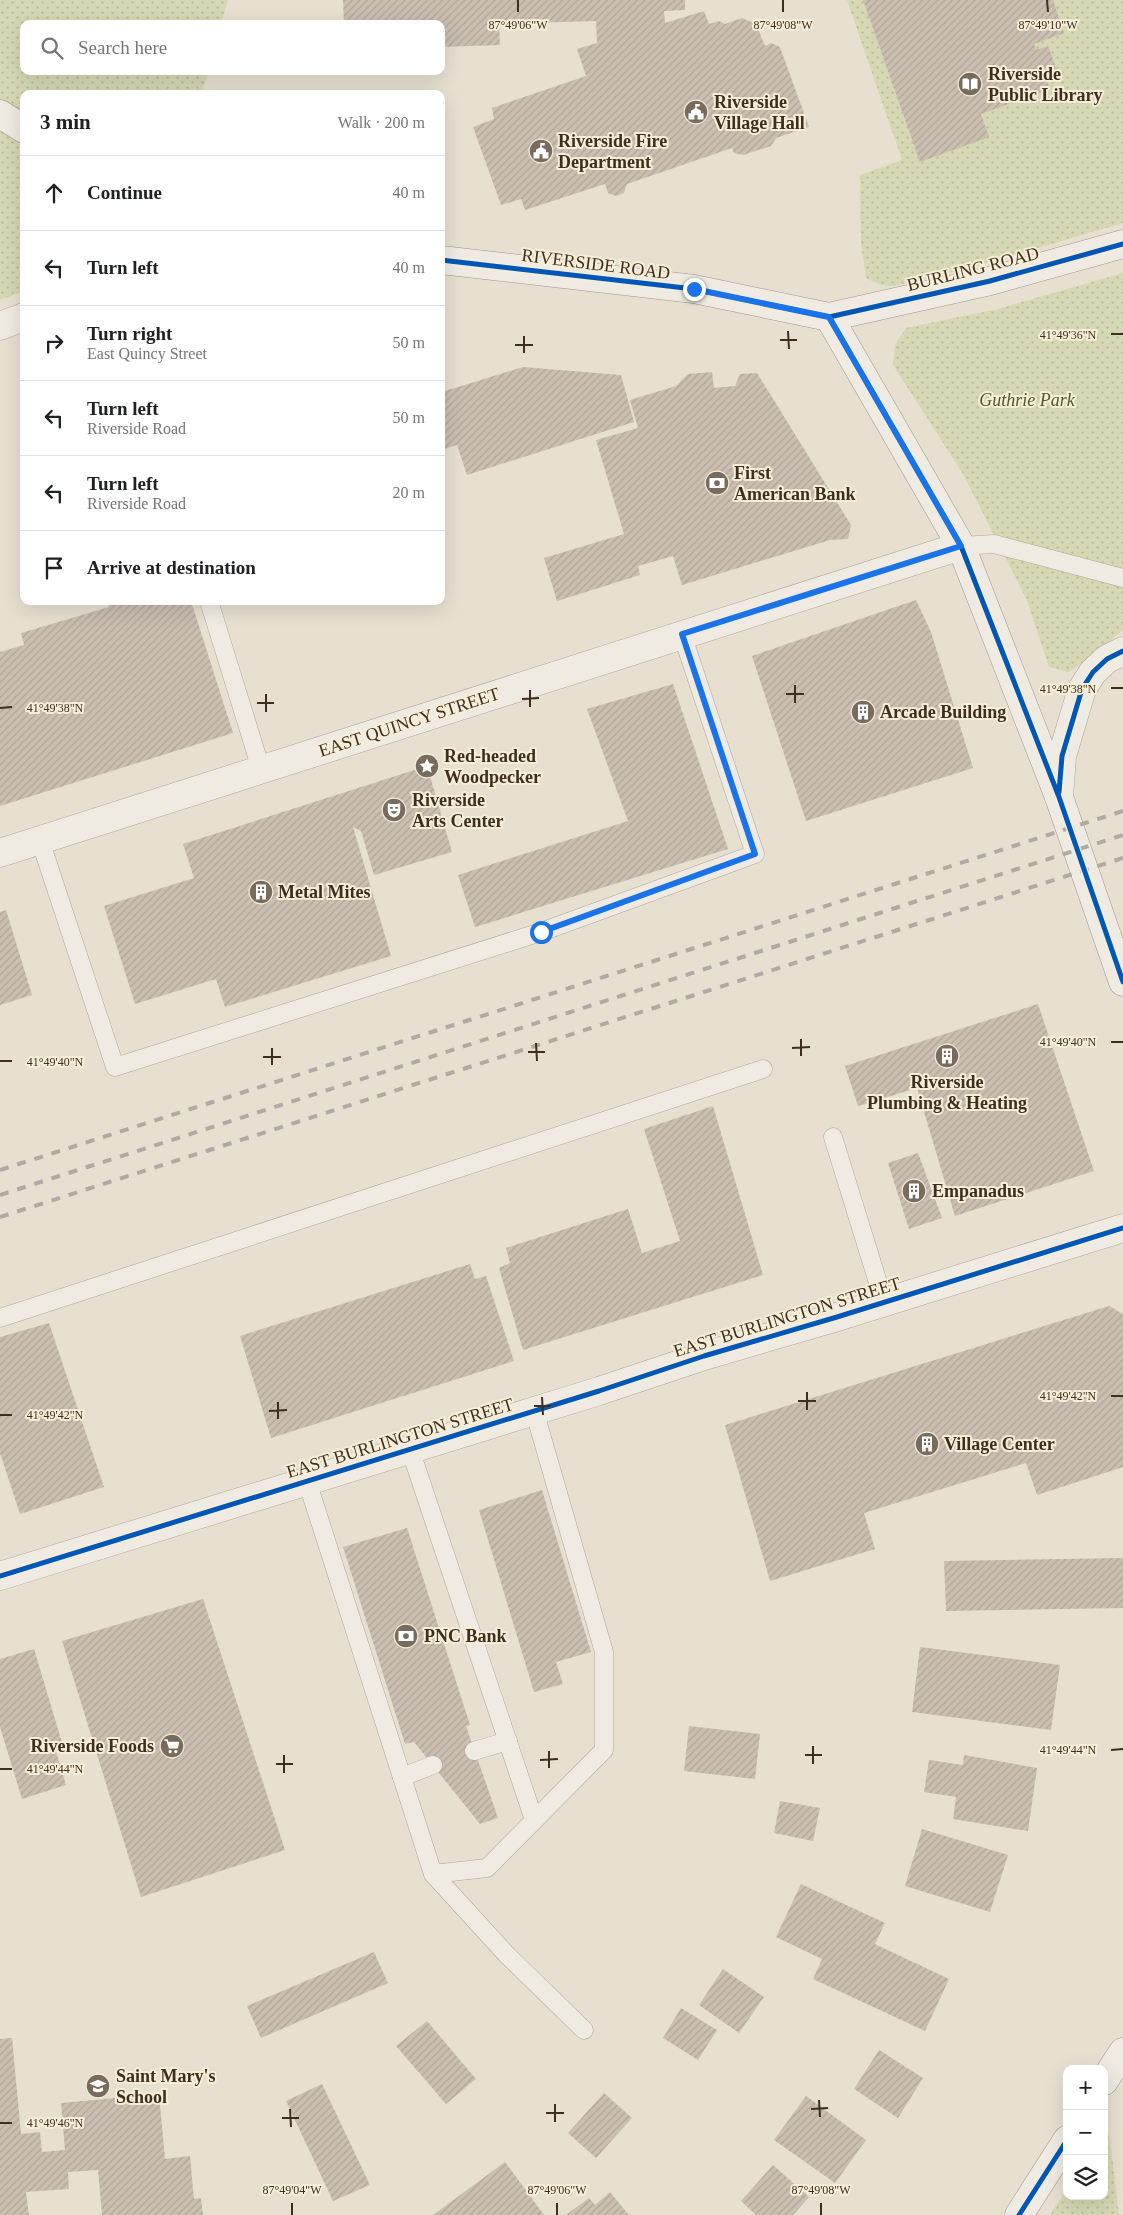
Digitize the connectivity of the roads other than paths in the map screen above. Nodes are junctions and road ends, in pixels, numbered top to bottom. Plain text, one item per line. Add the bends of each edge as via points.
1 (0, 114) edge
2 (20, 126) edge
3 (1123, 244) edge
4 (445, 260) edge
5 (829, 317) junction
6 (20, 318) edge
7 (0, 326) edge
8 (961, 546) junction
9 (1123, 578) edge
10 (210, 605) edge
11 (682, 634) junction
12 (1123, 651) edge
13 (261, 769) junction
14 (1059, 797) junction
15 (40, 840) junction
16 (0, 852) edge
17 (1118, 948) edge
18 (1123, 982) edge
19 (763, 1069) dead end
20 (833, 1137) dead end
21 (1123, 1228) edge
22 (884, 1302) junction
23 (0, 1318) edge
24 (534, 1410) junction
25 (410, 1449) junction
26 (307, 1481) junction
27 (0, 1576) edge
28 (508, 1741) junction
29 (474, 1751) dead end
30 (433, 1765) dead end
31 (402, 1777) junction
32 (534, 1820) junction
33 (434, 1874) junction
34 (584, 2030) dead end
35 (1123, 2052) edge
36 (1108, 2075) edge
37 (1063, 2146) edge
38 (1019, 2215) edge

1 - 2 street
3 - 5 street, BURLING ROAD via 990,281
4 - 5 street, RIVERSIDE ROAD via 694,289
5 - 8 street
6 - 7 street
8 - 9 lane via 994,544
8 - 11 street, EAST QUINCY STREET
8 - 14 street
10 - 13 lane
11 - 13 street, EAST QUINCY STREET
11 - 15 lane via 755,854 541,932 116,1067
12 - 14 street via 1107,659 1082,689 1062,756
13 - 15 street, EAST QUINCY STREET
14 - 17 street
15 - 16 street, EAST QUINCY STREET
17 - 18 street
19 - 23 lane
20 - 22 lane
21 - 22 street, EAST BURLINGTON STREET
22 - 24 street, EAST BURLINGTON STREET
24 - 25 street, EAST BURLINGTON STREET
24 - 32 lane via 604,1652 604,1750
25 - 26 street, EAST BURLINGTON STREET
25 - 28 lane
26 - 27 street, EAST BURLINGTON STREET
26 - 31 lane
28 - 29 lane
28 - 32 lane
30 - 31 lane
31 - 33 lane
32 - 33 lane via 487,1868
33 - 34 lane via 507,1955
35 - 36 street
37 - 38 street

